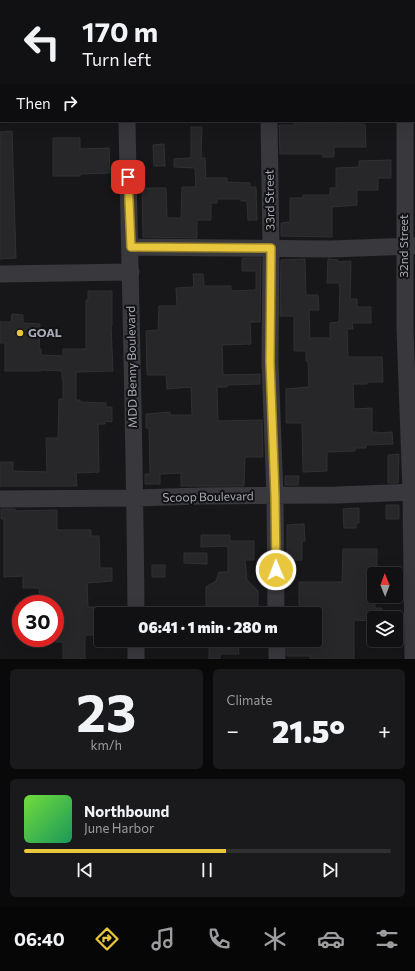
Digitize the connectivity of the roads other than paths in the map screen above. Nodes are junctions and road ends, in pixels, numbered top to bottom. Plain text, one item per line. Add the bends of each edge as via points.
1 (127, 122) edge
2 (269, 122) edge
3 (405, 122) edge
4 (410, 246) edge
5 (131, 247) junction
6 (271, 248) junction
7 (131, 272) junction
8 (0, 274) edge
9 (413, 492) edge
10 (275, 496) junction
11 (135, 498) junction
12 (0, 499) edge
13 (136, 607) edge
14 (276, 607) edge
15 (136, 647) edge
16 (277, 647) edge
17 (136, 659) edge
18 (277, 659) edge
19 (413, 659) edge

1 - 5 street, MDD Benny Boulevard
2 - 6 street, 33rd Street
3 - 4 street, 32nd Street
4 - 6 street
4 - 9 street, 32nd Street via 405,342
5 - 6 street
5 - 7 street, MDD Benny Boulevard
6 - 10 street, 33rd Street via 270,362
7 - 8 street
7 - 11 street, MDD Benny Boulevard
9 - 10 street, Scoop Boulevard
9 - 19 street, 32nd Street
10 - 11 street, Scoop Boulevard
10 - 14 street, 33rd Street
11 - 12 street, Scoop Boulevard
11 - 13 street, MDD Benny Boulevard
15 - 17 street
16 - 18 street

